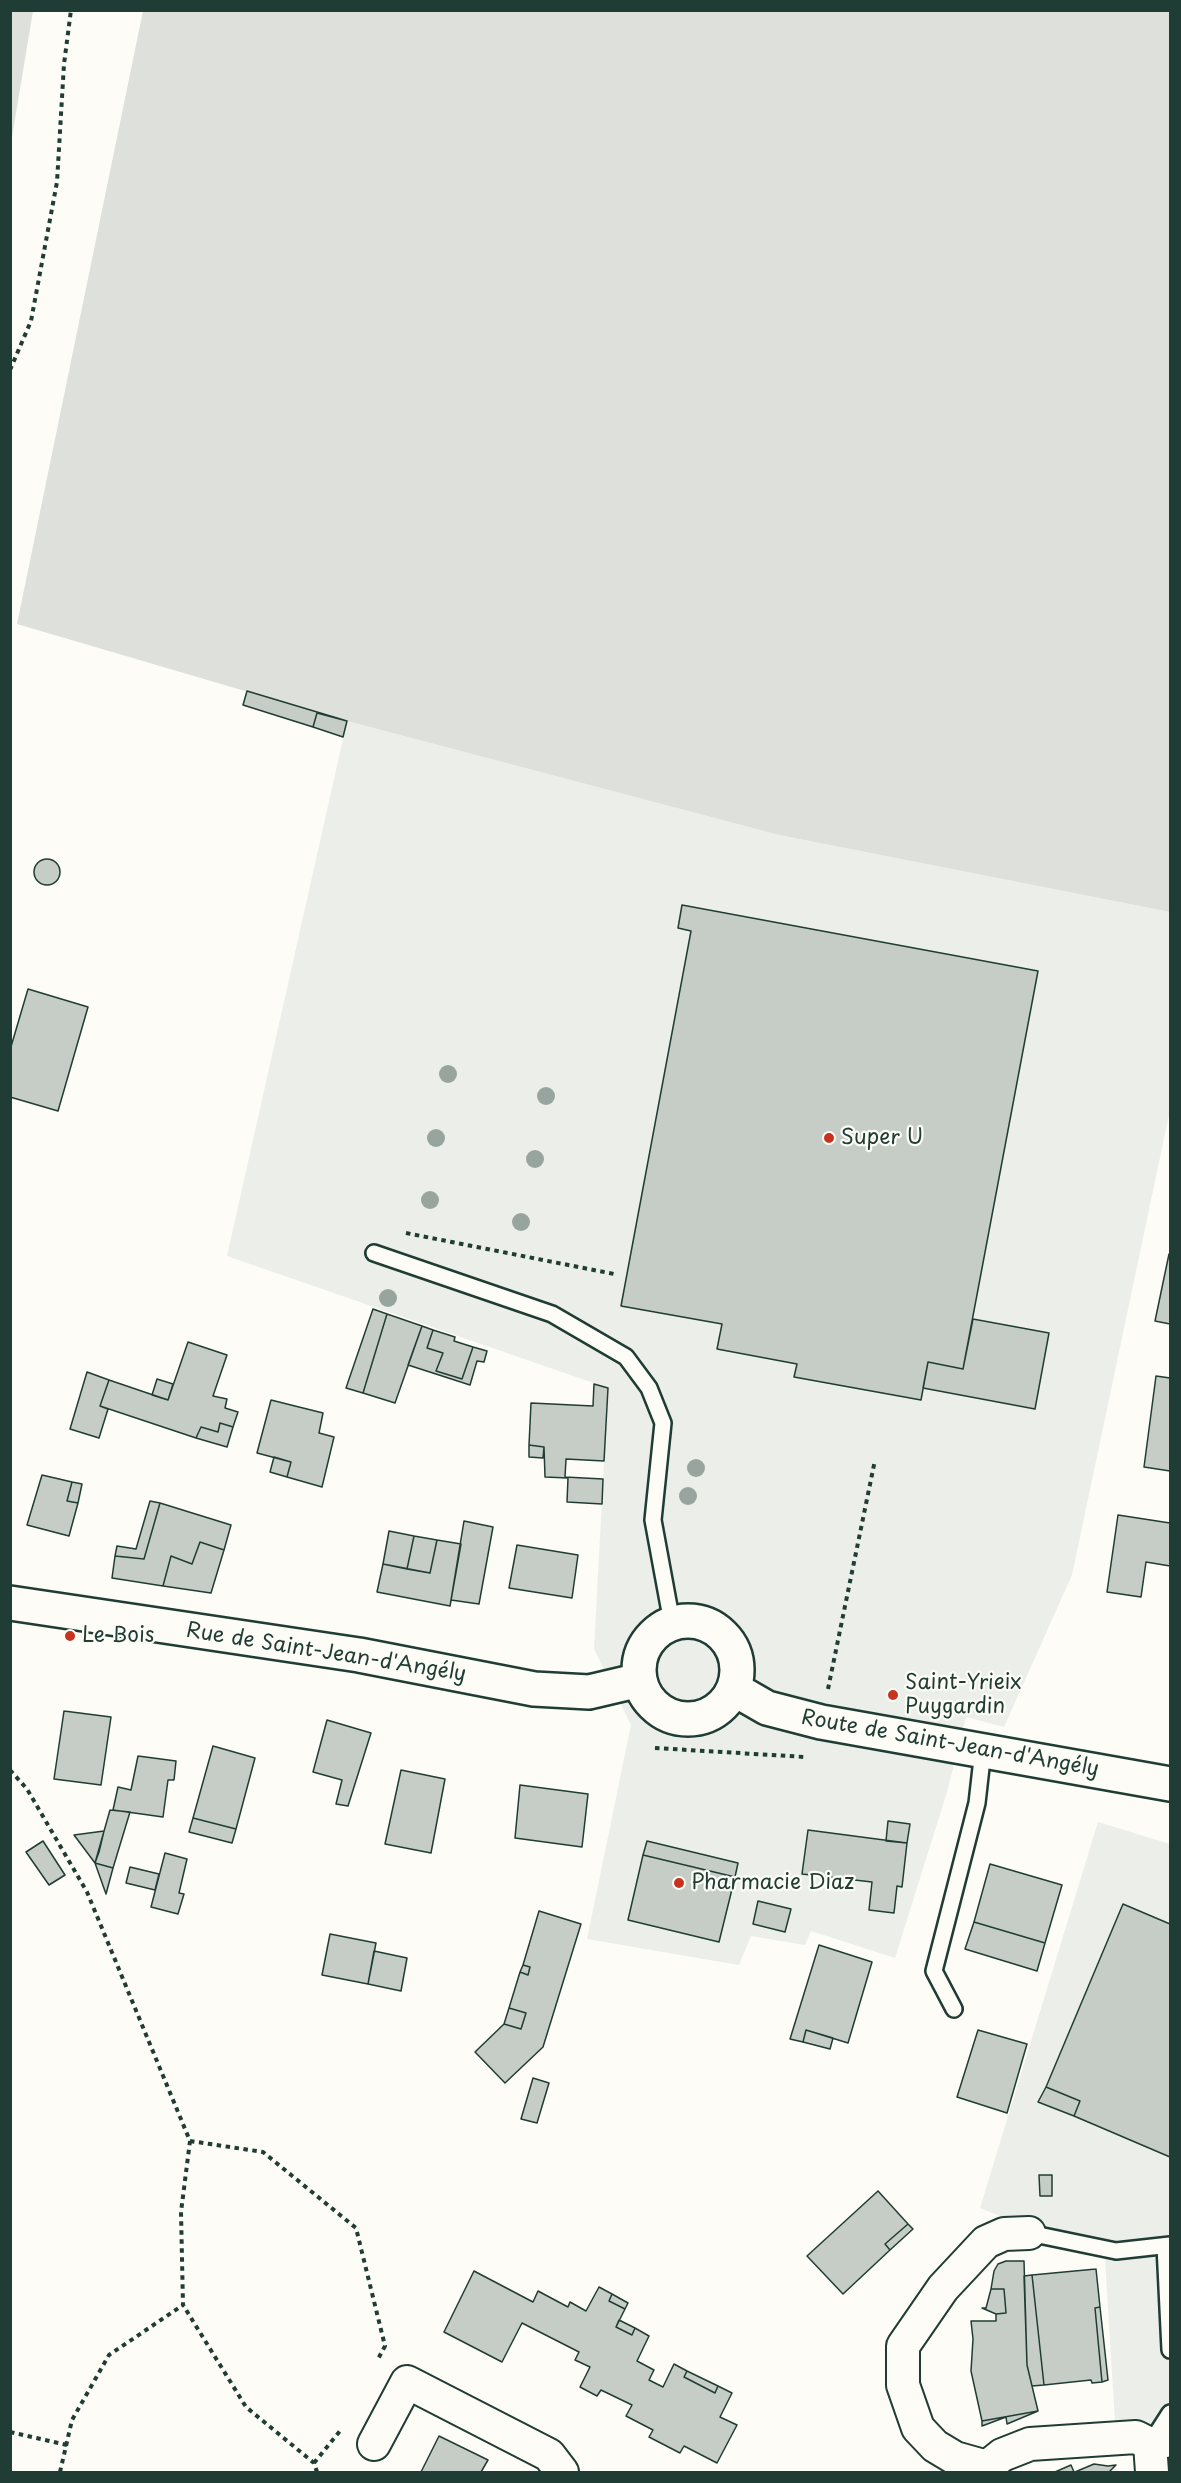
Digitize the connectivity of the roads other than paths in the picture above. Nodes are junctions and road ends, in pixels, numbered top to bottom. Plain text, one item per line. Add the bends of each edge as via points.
1 (374, 1253) dead end
2 (10, 1604) edge
3 (672, 1623) junction
4 (640, 1680) junction
5 (734, 1689) junction
6 (984, 1750) junction
7 (1170, 1784) edge
8 (954, 2009) dead end
9 (1029, 2233) joint
10 (1168, 2246) edge
11 (1170, 2350) edge
12 (1170, 2414) edge
13 (374, 2444) dead end
14 (1158, 2452) edge
15 (986, 2470) edge
16 (562, 2472) edge

1 - 3 lane via 552,1314 626,1357 649,1388 663,1423 653,1520
2 - 4 main road, Rue de Saint-Jean-d'Angély via 359,1655 534,1689 589,1692
3 - 4 main road via 646,1643 640,1658
3 - 5 main road via 704,1622 730,1642 738,1673
4 - 5 main road via 652,1704 681,1719 698,1719 713,1713
5 - 6 main road, Route de Saint-Jean-d'Angély via 767,1708 821,1722
6 - 7 main road, Route de Saint-Jean-d'Angély
6 - 8 lane via 977,1803 933,1971
9 - 10 lane via 1116,2251
9 - 15 street via 1005,2234 986,2242 943,2288 903,2346 903,2385 918,2428 935,2446
10 - 11 lane
12 - 14 lane
13 - 16 street via 407,2382 549,2455
14 - 15 street via 1136,2437 1030,2444 1002,2455

